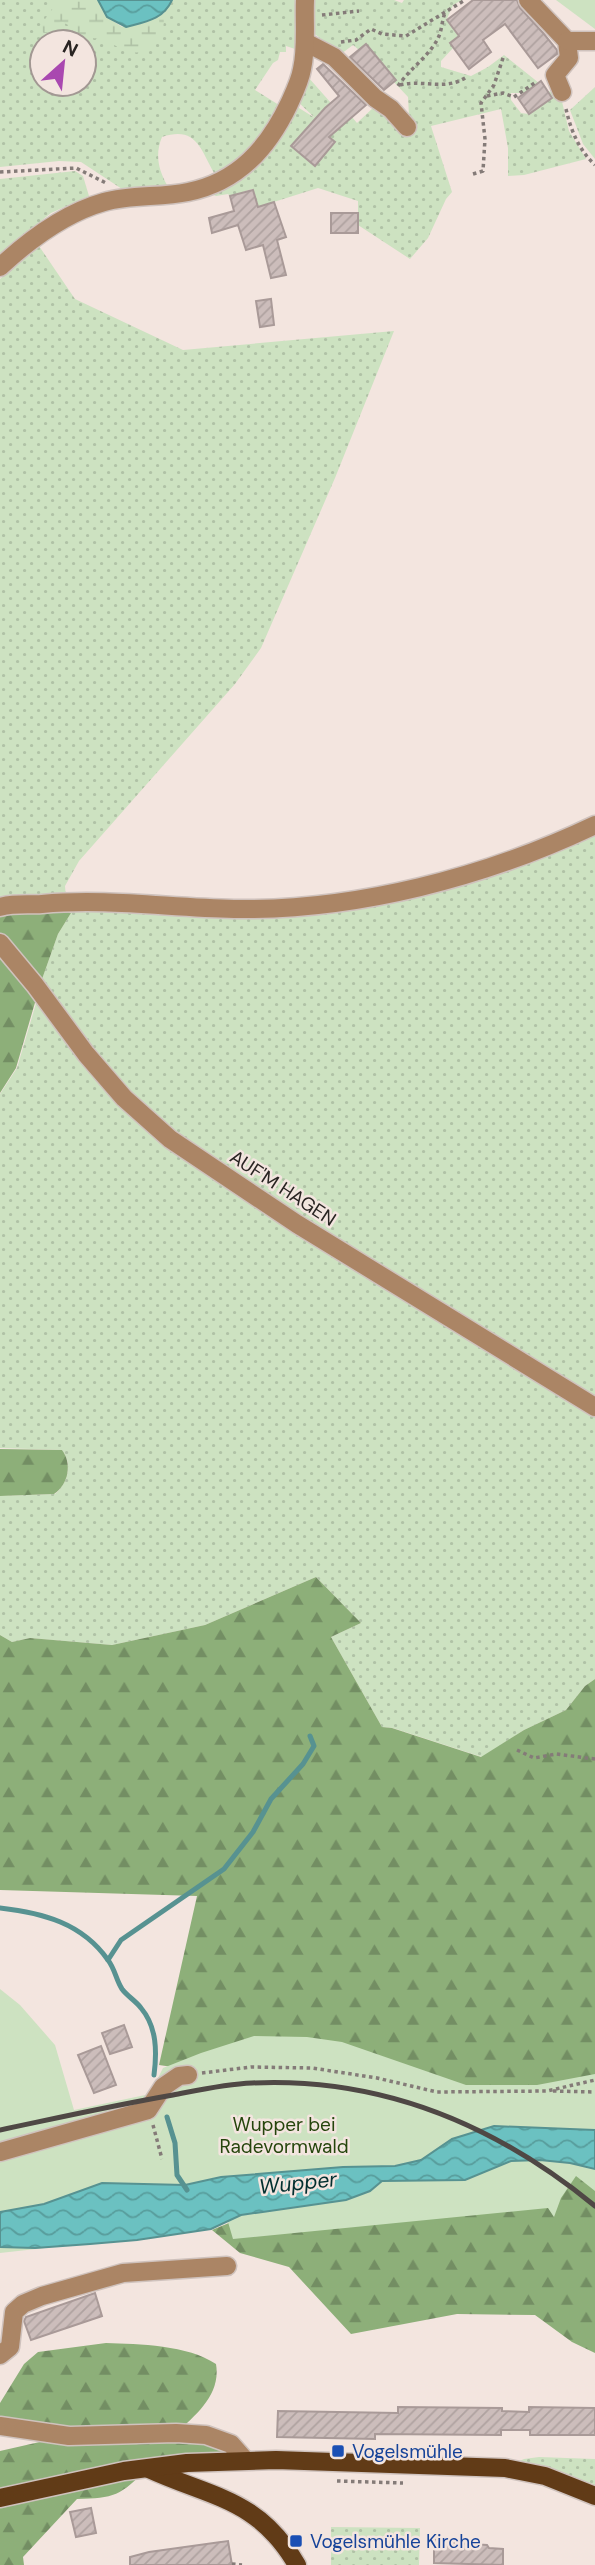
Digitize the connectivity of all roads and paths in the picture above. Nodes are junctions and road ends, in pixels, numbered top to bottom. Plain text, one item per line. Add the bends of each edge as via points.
1 (304, 0) edge
2 (465, 0) edge
3 (528, 0) edge
4 (359, 11) dead end
5 (445, 12) junction
6 (304, 22) junction
7 (567, 41) junction
8 (595, 41) edge
9 (305, 42) junction
10 (332, 48) dead end
11 (505, 55) dead end
12 (468, 76) dead end
13 (536, 82) dead end
14 (562, 92) joint
15 (487, 96) junction
16 (407, 127) dead end
17 (595, 165) edge
18 (0, 172) edge
19 (473, 174) dead end
20 (125, 196) junction
21 (0, 267) edge
22 (595, 824) edge
23 (0, 907) edge
24 (0, 943) edge
25 (595, 1407) edge
26 (517, 1751) dead end
27 (595, 1759) edge
28 (188, 2075) joint
29 (595, 2080) edge
30 (547, 2091) junction
31 (595, 2092) edge
32 (152, 2121) dead end
33 (0, 2152) edge
34 (162, 2159) dead end
35 (227, 2266) dead end
36 (0, 2355) edge
37 (0, 2426) edge
38 (245, 2460) junction
39 (147, 2468) junction
40 (332, 2480) dead end
41 (410, 2482) dead end
42 (595, 2496) edge
43 (0, 2498) edge
44 (232, 2564) edge
45 (242, 2565) edge
46 (297, 2565) edge

1 - 6 street
2 - 5 path
3 - 7 street
4 - 6 path via 323,14
5 - 10 path via 407,36 372,30
5 - 12 path via 440,34 428,53 398,86 459,83
6 - 9 street
7 - 8 street
7 - 14 street via 569,58 555,75
9 - 16 street via 334,57
9 - 20 street via 302,71 282,118 242,168 218,183 187,193
11 - 15 path
13 - 15 path via 514,97 503,93
14 - 17 path via 570,129
15 - 19 path via 481,103 483,171
18 - 20 path via 76,168
20 - 21 street via 64,219
22 - 23 street via 507,863 334,904 243,909 71,901
24 - 25 street, AUF'M HAGEN via 124,1098 170,1139 297,1224
26 - 27 path via 534,1758 556,1754
28 - 30 path via 278,2066 364,2076 437,2092
28 - 33 street via 163,2087 148,2110
29 - 30 path
30 - 31 path
32 - 34 path
35 - 36 street via 123,2273 42,2296 14,2312 10,2347
37 - 38 street via 69,2436 206,2435 231,2444
38 - 39 main road
38 - 42 main road via 505,2468 545,2476
39 - 43 main road
39 - 46 main road via 247,2509 276,2536
40 - 41 path
44 - 45 path

